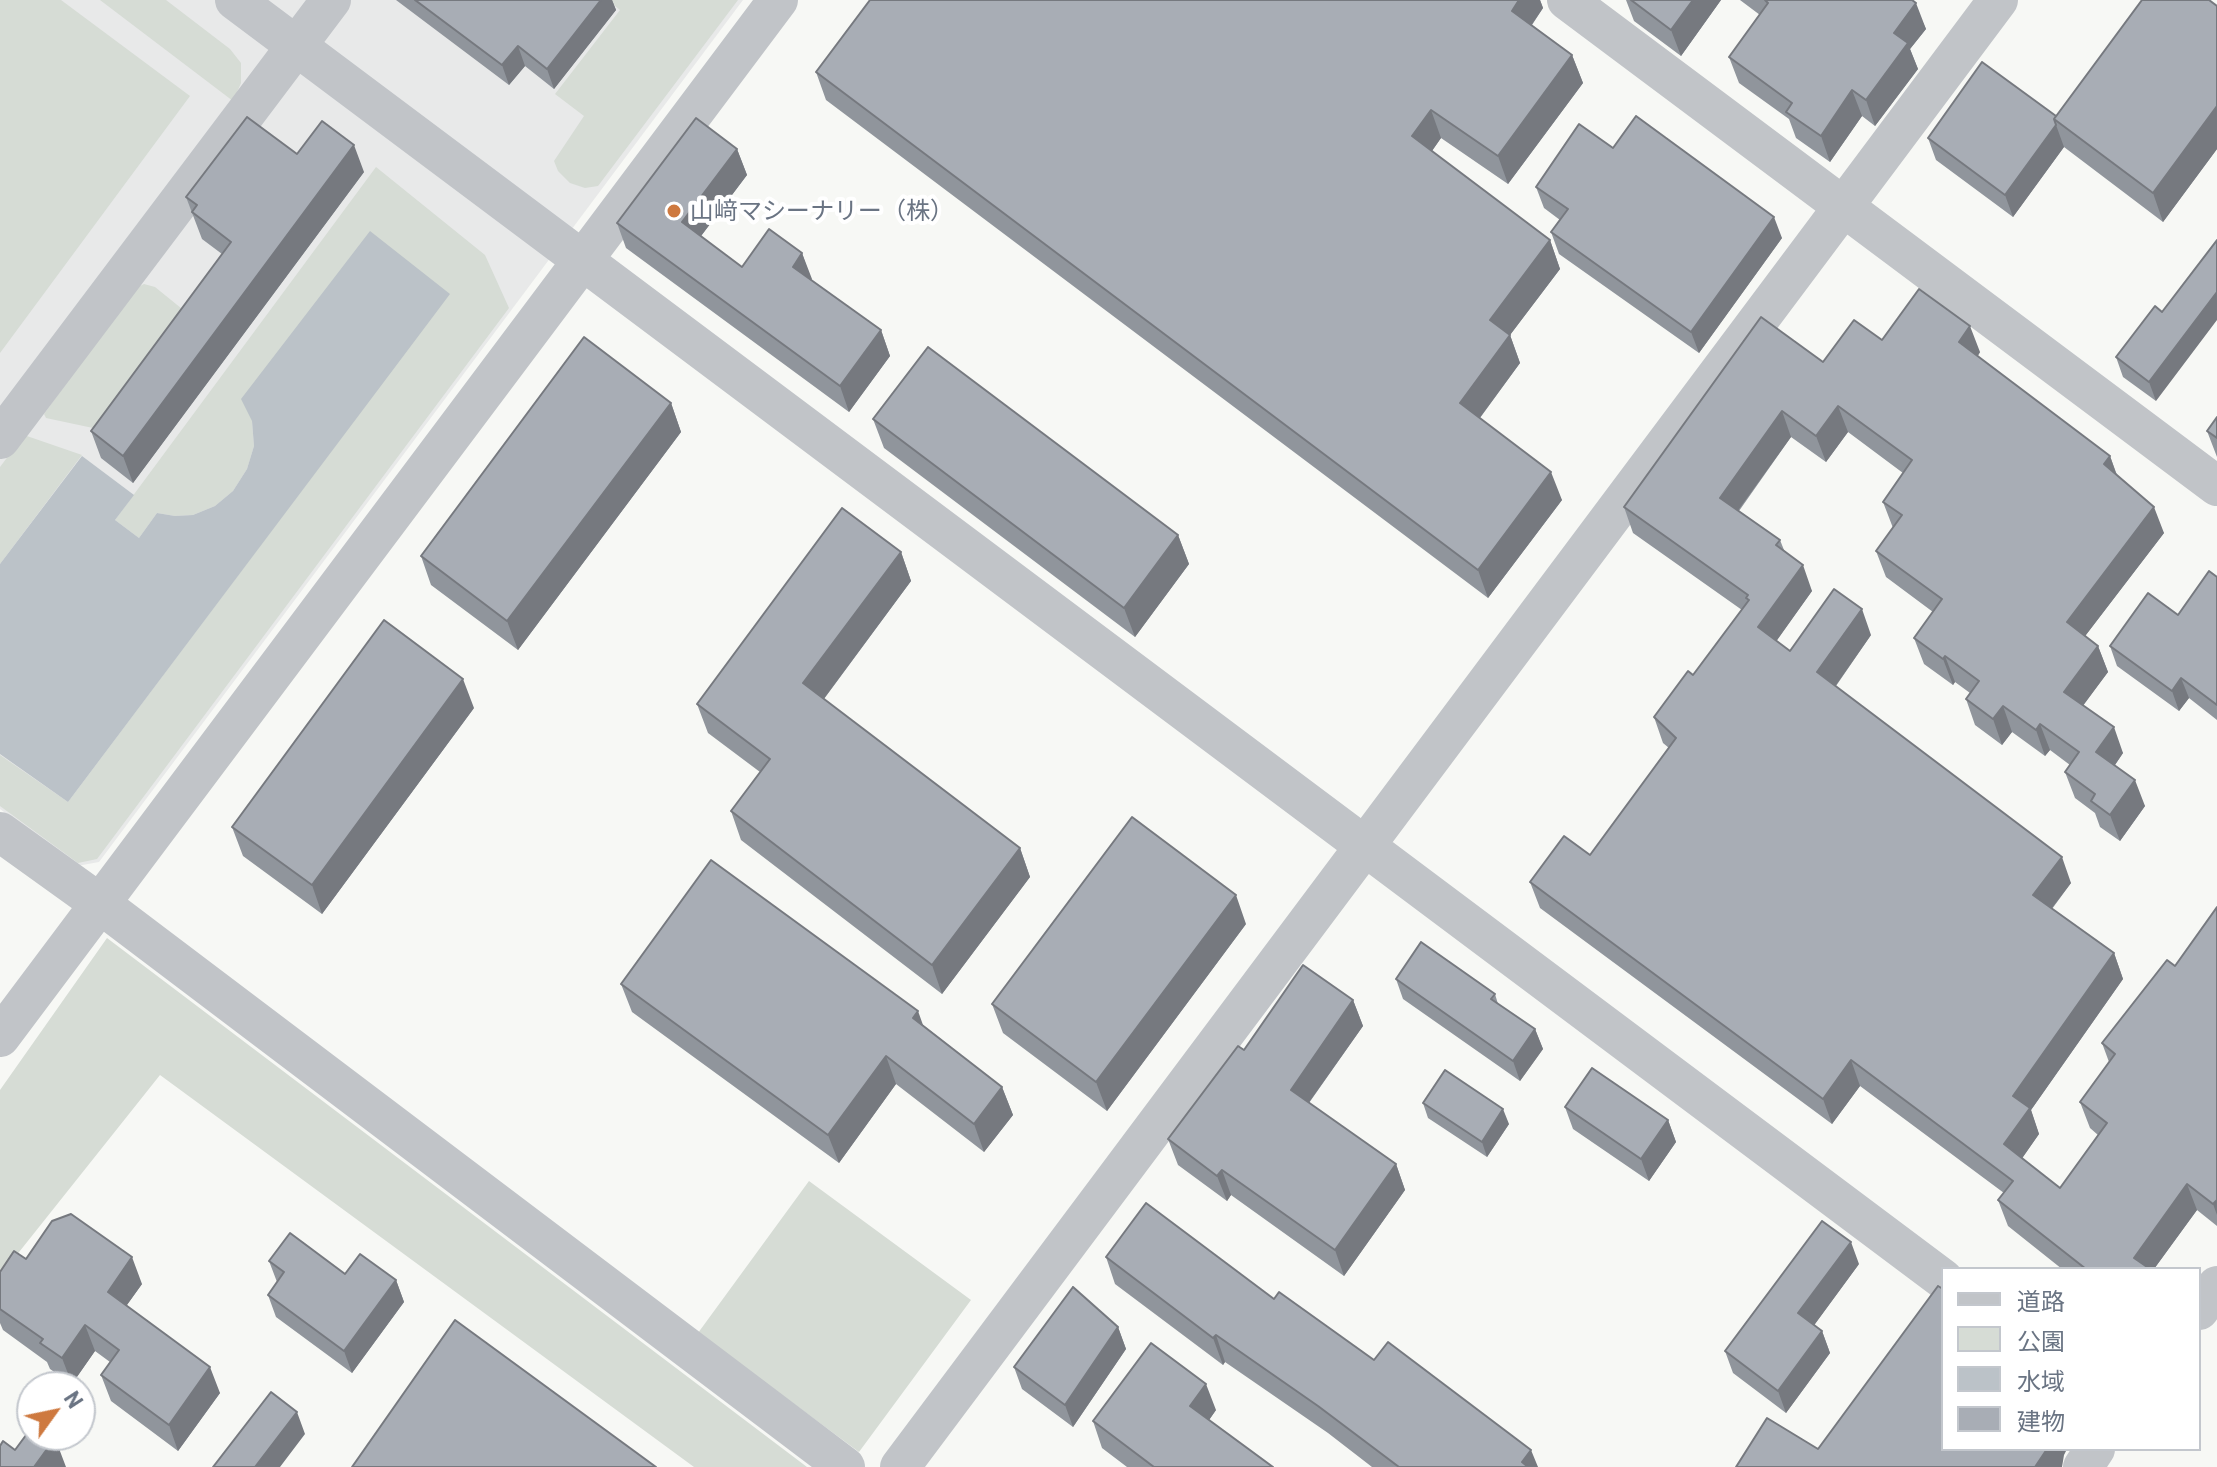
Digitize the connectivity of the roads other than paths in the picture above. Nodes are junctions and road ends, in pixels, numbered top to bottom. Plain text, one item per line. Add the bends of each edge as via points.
1 (235, 0) edge
2 (331, 0) edge
3 (778, 0) edge
4 (1567, 0) edge
5 (1998, 0) edge
6 (296, 47) junction
7 (1841, 207) junction
8 (582, 261) junction
9 (0, 439) edge
10 (2217, 486) edge
11 (0, 832) edge
12 (1364, 846) junction
13 (99, 903) junction
14 (0, 1037) edge
15 (1941, 1278) edge
16 (2217, 1286) edge
17 (2201, 1307) edge
18 (845, 1467) edge
19 (900, 1467) edge

1 - 6 street
2 - 6 street
3 - 8 street
4 - 7 street
5 - 7 street
6 - 8 street
6 - 9 street
7 - 10 street
7 - 12 street
8 - 12 street
8 - 13 street
11 - 13 street
12 - 15 street
12 - 19 street
13 - 14 street
13 - 18 street
16 - 17 street

